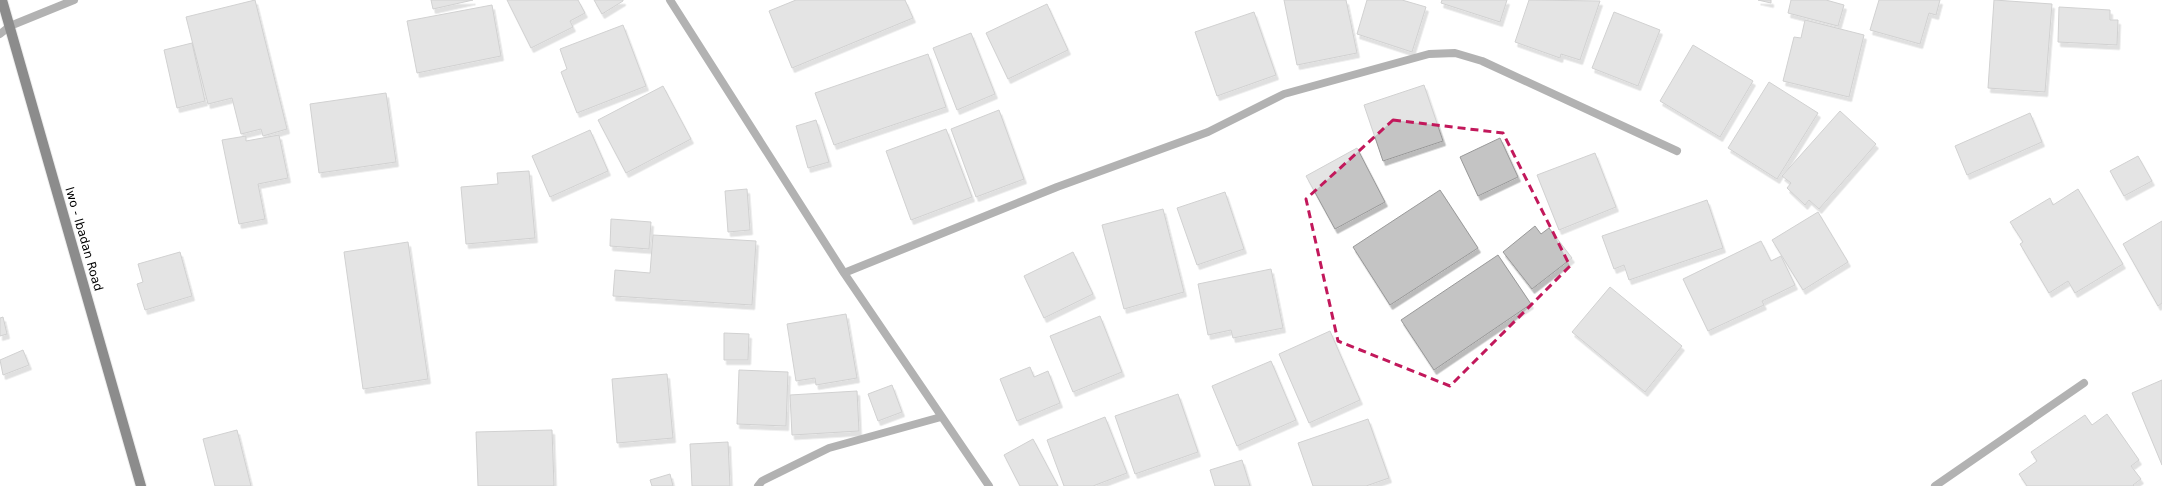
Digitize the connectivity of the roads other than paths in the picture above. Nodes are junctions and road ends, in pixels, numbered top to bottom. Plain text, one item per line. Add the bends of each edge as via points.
1 (2, 0) edge
2 (74, 0) edge
3 (670, 0) edge
4 (10, 26) junction
5 (0, 34) edge
6 (1677, 151) dead end
7 (844, 273) junction
8 (2084, 383) dead end
9 (940, 417) junction
10 (141, 486) edge
11 (758, 486) edge
12 (989, 486) edge
13 (1935, 486) edge

1 - 4 main road, Iwo - Ibadan Road
2 - 4 street
3 - 7 street
4 - 5 street
4 - 10 main road, Iwo - Ibadan Road
6 - 7 street via 1482,61 1455,53 1429,54 1284,94 1208,132 1057,187
7 - 9 street
8 - 13 street
9 - 11 street via 829,448 762,480
9 - 12 street

